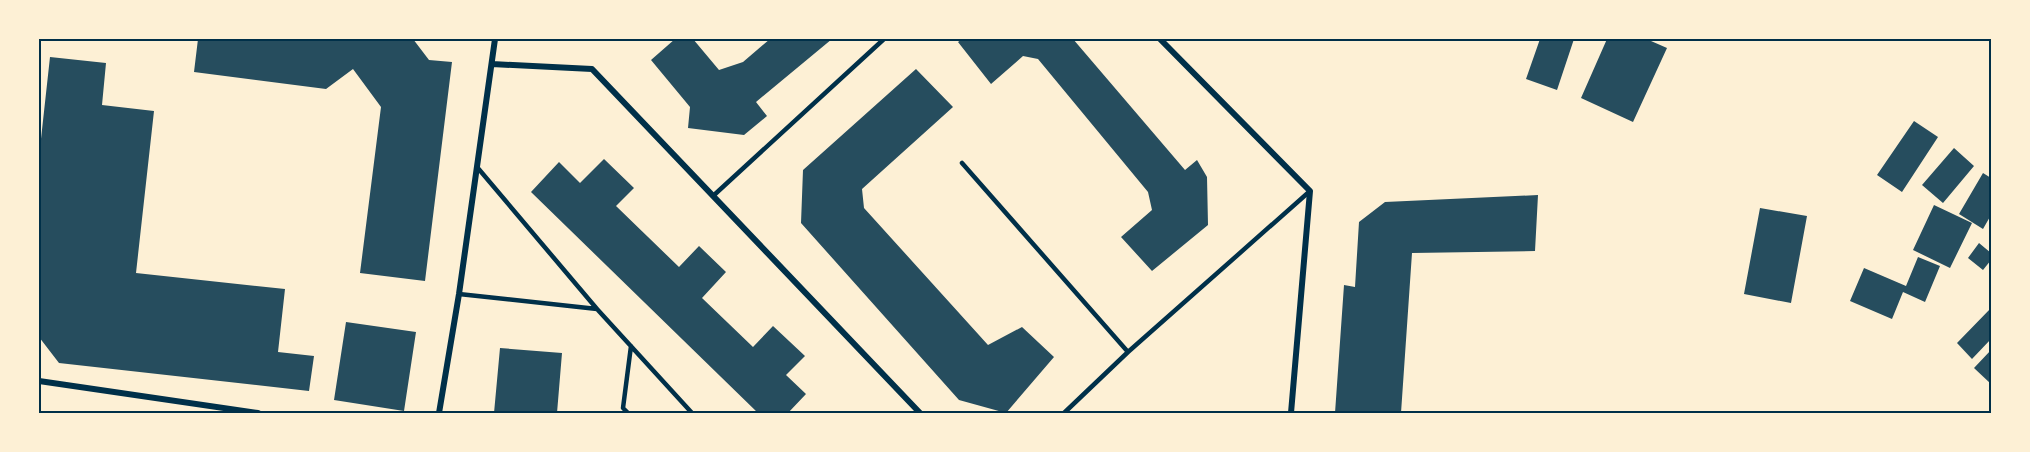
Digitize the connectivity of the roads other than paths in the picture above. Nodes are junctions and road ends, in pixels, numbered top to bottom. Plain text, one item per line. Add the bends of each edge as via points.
1 (495, 39) edge
2 (884, 39) edge
3 (1160, 39) edge
4 (492, 64) junction
5 (962, 162) dead end
6 (477, 167) junction
7 (1310, 191) junction
8 (713, 196) junction
9 (459, 294) junction
10 (597, 309) junction
11 (631, 346) junction
12 (1128, 352) junction
13 (39, 381) edge
14 (258, 413) edge
15 (439, 413) edge
16 (628, 413) edge
17 (692, 413) edge
18 (920, 413) edge
19 (1064, 413) edge
20 (1291, 413) edge

1 - 4 street
2 - 8 lane
3 - 7 street
4 - 6 street
4 - 8 street via 592,69
5 - 12 lane
6 - 9 street
6 - 10 lane
7 - 12 lane
7 - 20 street
8 - 18 street
9 - 10 lane
9 - 15 street
10 - 11 lane
11 - 16 lane via 623,408
11 - 17 lane
12 - 19 lane
13 - 14 street

